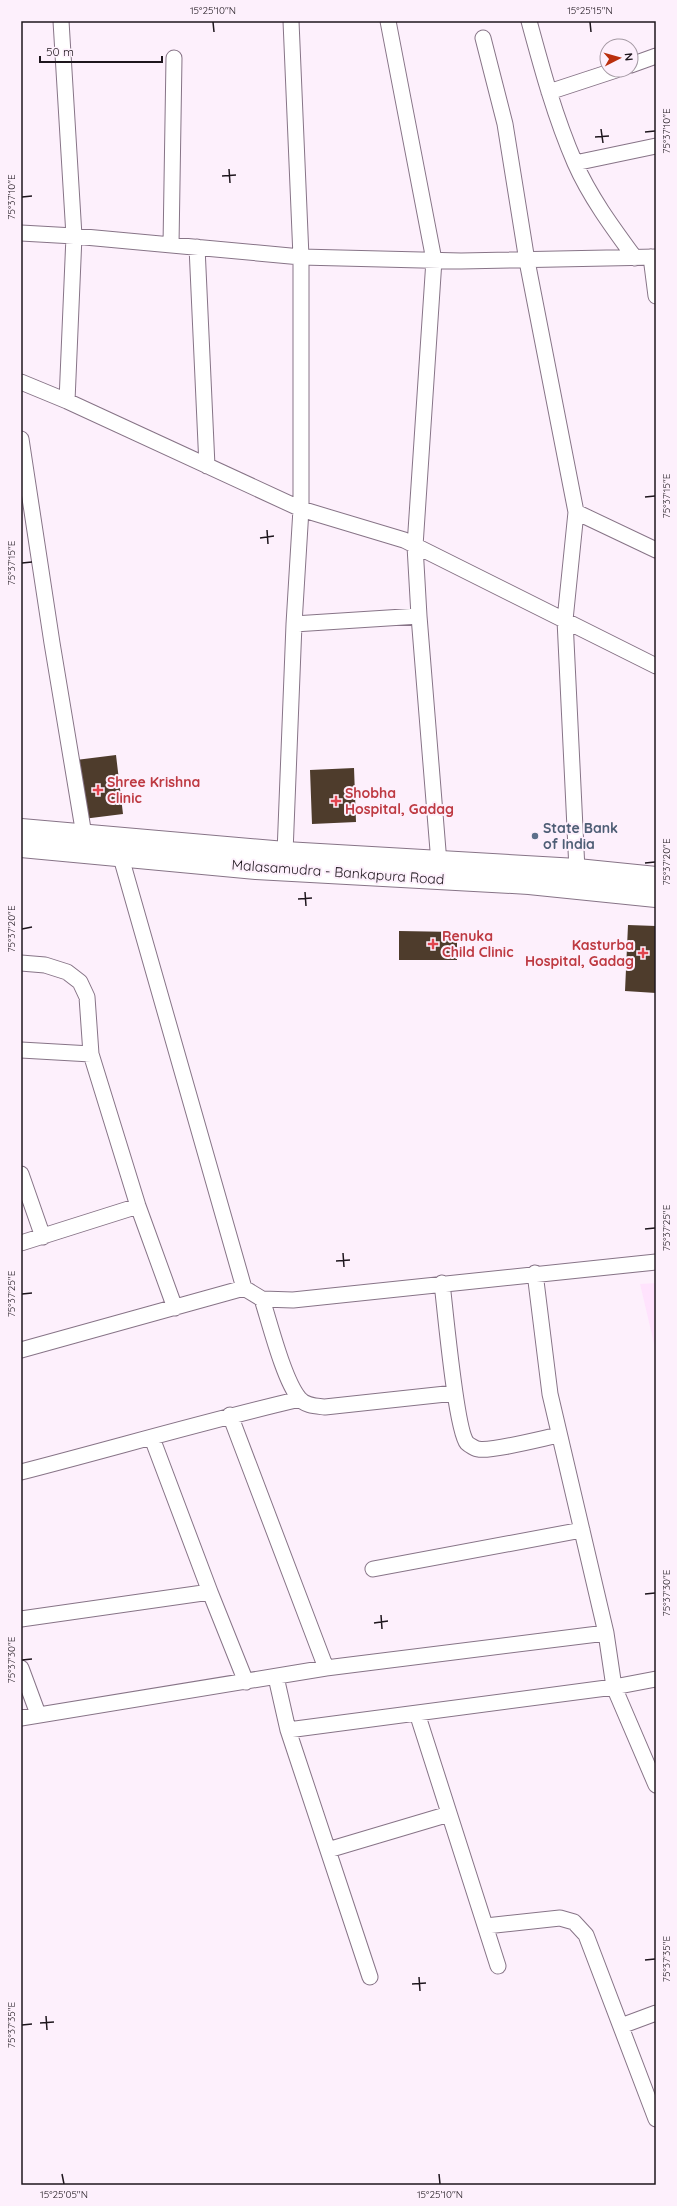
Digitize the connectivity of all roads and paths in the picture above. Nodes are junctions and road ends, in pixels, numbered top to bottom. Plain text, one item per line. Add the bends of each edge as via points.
1 (61, 21) edge
2 (291, 21) edge
3 (388, 21) edge
4 (529, 21) edge
5 (483, 38) dead end
6 (656, 56) edge
7 (174, 58) dead end
8 (639, 62) edge
9 (599, 76) edge
10 (549, 92) junction
11 (656, 146) edge
12 (575, 163) junction
13 (21, 233) edge
14 (74, 236) junction
15 (171, 245) junction
16 (197, 247) junction
17 (301, 257) junction
18 (654, 257) edge
19 (635, 258) junction
20 (434, 260) junction
21 (527, 261) junction
22 (656, 292) edge
23 (656, 296) edge
24 (21, 382) edge
25 (67, 401) junction
26 (21, 439) edge
27 (206, 466) junction
28 (301, 509) junction
29 (576, 512) junction
30 (416, 546) junction
31 (656, 550) edge
32 (419, 616) junction
33 (565, 620) junction
34 (294, 624) junction
35 (656, 666) edge
36 (21, 830) edge
37 (84, 835) junction
38 (21, 846) edge
39 (286, 853) junction
40 (120, 854) junction
41 (439, 862) junction
42 (577, 870) junction
43 (656, 878) edge
44 (656, 896) edge
45 (21, 963) edge
46 (21, 1050) edge
47 (91, 1054) junction
48 (21, 1174) edge
49 (138, 1206) junction
50 (43, 1237) junction
51 (21, 1243) edge
52 (656, 1262) edge
53 (535, 1273) junction
54 (442, 1283) junction
55 (244, 1288) junction
56 (262, 1299) junction
57 (175, 1308) junction
58 (21, 1350) edge
59 (455, 1393) junction
60 (300, 1399) junction
61 (230, 1415) junction
62 (559, 1435) junction
63 (152, 1438) junction
64 (21, 1472) edge
65 (582, 1530) junction
66 (373, 1569) dead end
67 (210, 1592) junction
68 (21, 1619) edge
69 (606, 1633) junction
70 (21, 1668) edge
71 (326, 1668) junction
72 (276, 1677) junction
73 (656, 1679) edge
74 (246, 1682) junction
75 (614, 1687) junction
76 (417, 1713) junction
77 (38, 1714) junction
78 (21, 1718) edge
79 (288, 1730) junction
80 (656, 1785) edge
81 (449, 1814) junction
82 (328, 1850) junction
83 (486, 1926) junction
84 (498, 1966) dead end
85 (370, 1978) dead end
86 (656, 2013) edge
87 (621, 2026) junction
88 (656, 2119) edge

1 - 14 street
2 - 17 street
3 - 20 street
4 - 10 street
5 - 21 street via 505,124
6 - 8 street
7 - 15 street
9 - 10 street
10 - 12 street
11 - 12 street
12 - 19 street via 603,214
13 - 14 street
14 - 15 street
14 - 25 street
15 - 16 street
16 - 17 street
16 - 27 street
17 - 20 street
17 - 28 street
18 - 19 street
18 - 22 street
19 - 21 street
20 - 21 street
20 - 30 street
21 - 29 street
22 - 23 street
24 - 25 street
25 - 27 street
26 - 37 street
27 - 28 street
28 - 30 street via 404,540
28 - 34 street
29 - 31 street
29 - 33 street
30 - 32 street
30 - 33 street
32 - 34 street
32 - 41 street
33 - 35 street
33 - 42 street
34 - 39 street
36 - 37 main road
37 - 39 main road
38 - 40 main road, Malasamudra - Bankapura Road
39 - 41 main road
40 - 44 main road, Malasamudra - Bankapura Road via 256,868 529,883
40 - 55 street
41 - 42 main road
42 - 43 main road
45 - 47 street via 45,965 67,972 80,982 86,997
46 - 47 street
47 - 49 street
48 - 50 street
49 - 50 street
49 - 57 street
50 - 51 street
52 - 53 street
53 - 54 street
53 - 62 street via 550,1394
54 - 56 street via 293,1300
54 - 59 street
55 - 56 street
55 - 57 street
56 - 60 street via 290,1383
57 - 58 street
59 - 60 street via 325,1407 311,1406
59 - 62 street via 467,1443 478,1449
60 - 61 street
61 - 63 street
61 - 71 street
62 - 65 street
63 - 64 street
63 - 67 street
65 - 66 street
65 - 69 street
67 - 68 street
67 - 74 street
69 - 71 street
69 - 75 street
70 - 77 street
71 - 72 street
72 - 74 street
72 - 79 street
73 - 75 street
74 - 77 street
75 - 76 street
75 - 80 street
76 - 79 street
76 - 81 street
77 - 78 street
79 - 82 street
81 - 82 street
81 - 83 street
82 - 85 street
83 - 84 street
83 - 87 street via 560,1918 574,1922 586,1935
86 - 87 street
87 - 88 street

